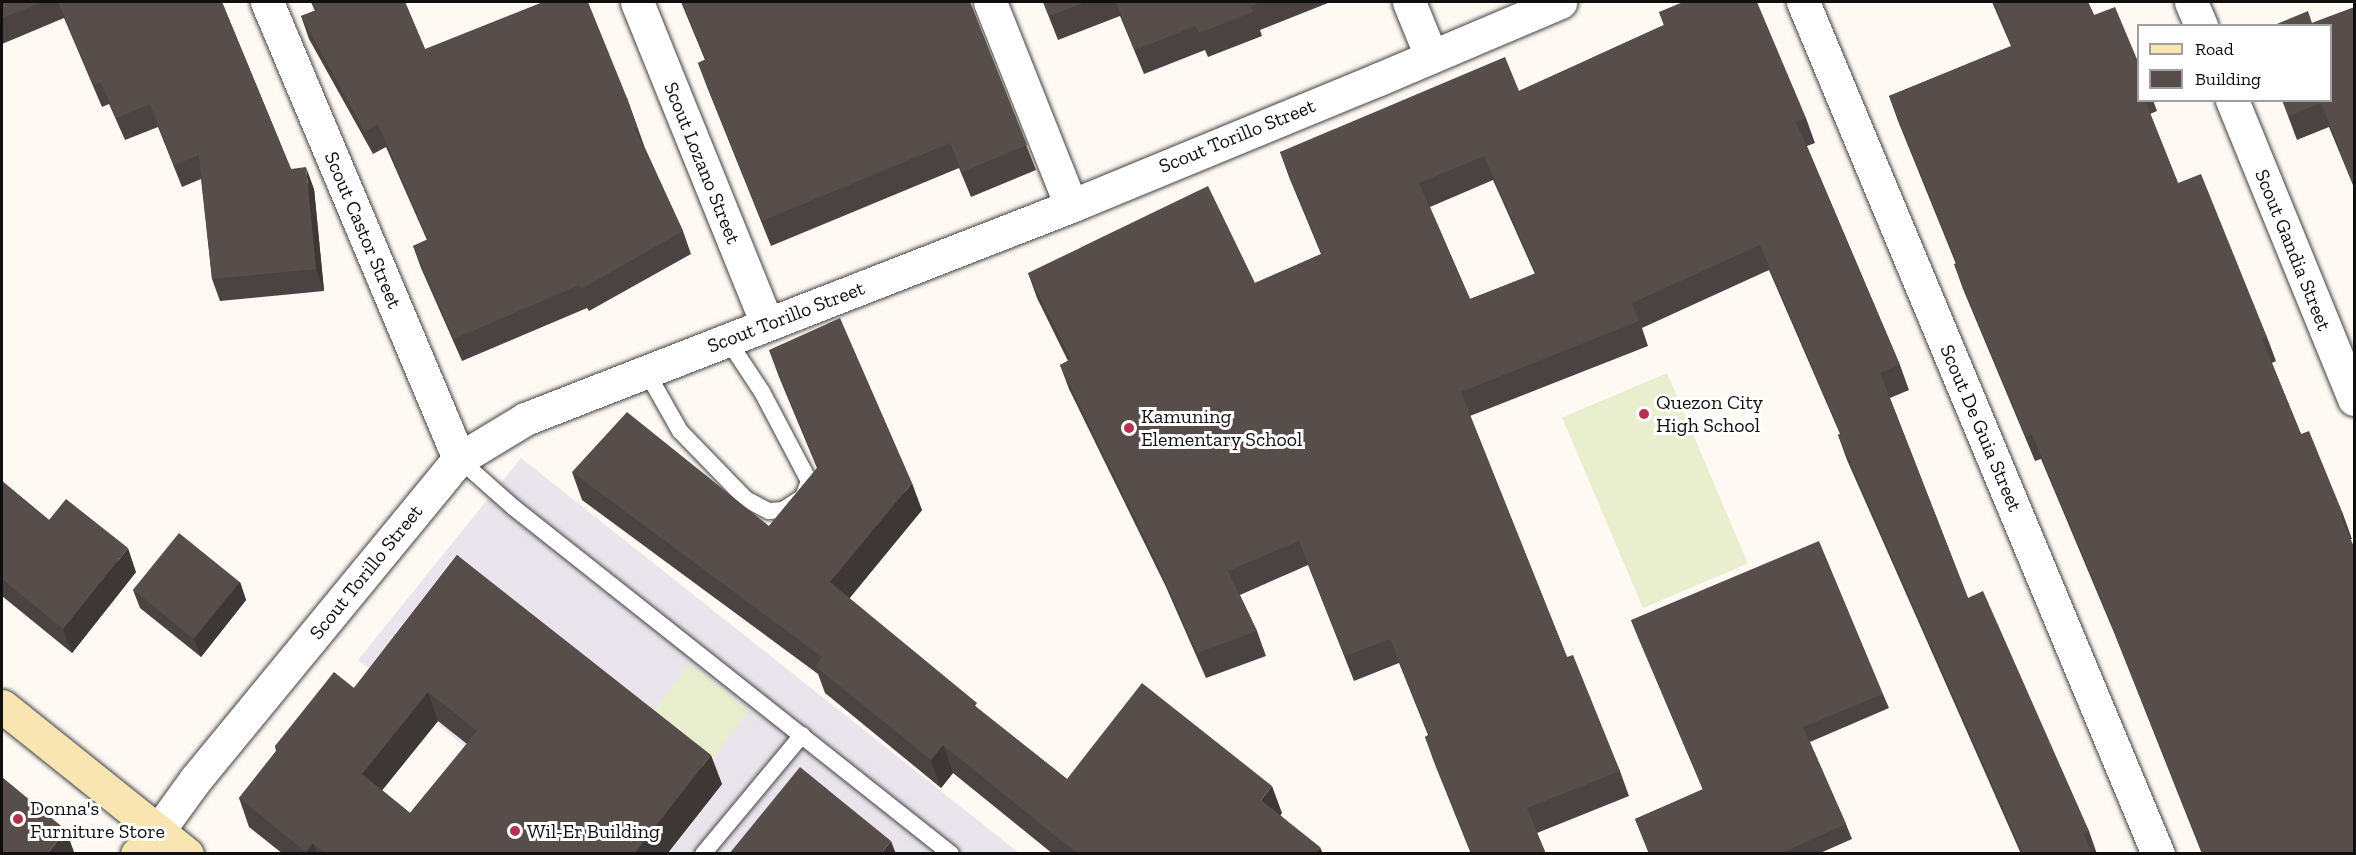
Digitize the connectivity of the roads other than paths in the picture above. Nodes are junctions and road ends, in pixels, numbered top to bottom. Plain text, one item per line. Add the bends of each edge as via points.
1 (267, 2) edge
2 (637, 2) edge
3 (990, 2) edge
4 (1409, 2) edge
5 (1560, 2) edge
6 (1803, 2) edge
7 (2191, 2) edge
8 (2200, 24) edge
9 (1431, 56) junction
10 (2233, 102) edge
11 (1071, 206) junction
12 (767, 324) junction
13 (727, 339) junction
14 (646, 371) junction
15 (2355, 399) edge
16 (459, 459) junction
17 (2, 706) edge
18 (802, 735) junction
19 (148, 842) edge
20 (187, 854) edge
21 (703, 854) edge
22 (951, 854) edge
23 (2158, 854) edge

1 - 16 street, Scout Castor Street
2 - 12 street, Scout Lozano Street
3 - 11 street
4 - 9 street
5 - 9 street, Scout Torillo Street
6 - 23 street, Scout De Guia Street
7 - 8 street
9 - 11 street, Scout Torillo Street
10 - 15 street, Scout Gandia Street
11 - 12 street, Scout Torillo Street
12 - 13 street, Scout Torillo Street
13 - 14 street, Scout Torillo Street
13 - 14 lane via 762,392 810,482 803,497 783,510 769,511 746,499 680,431
14 - 16 street, Scout Torillo Street via 525,419
16 - 18 lane via 513,507
16 - 19 street, Scout Torillo Street
17 - 19 main road
18 - 21 lane
18 - 22 lane
19 - 20 main road

